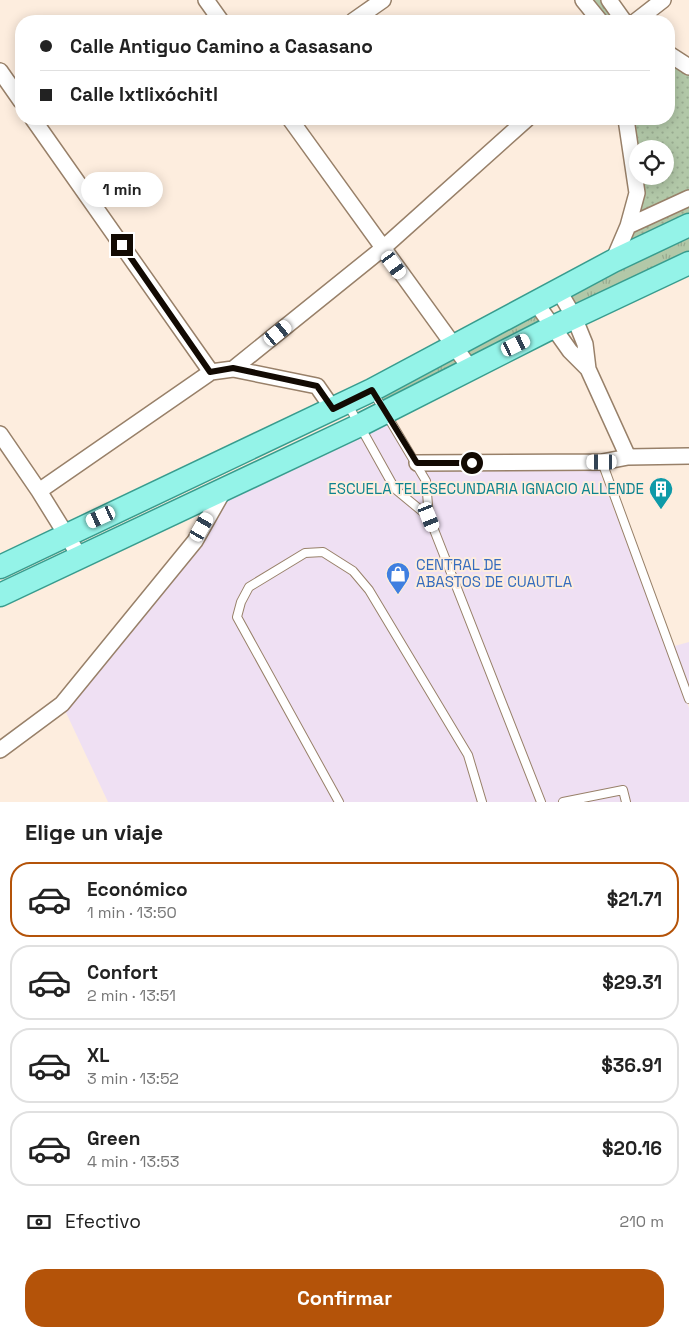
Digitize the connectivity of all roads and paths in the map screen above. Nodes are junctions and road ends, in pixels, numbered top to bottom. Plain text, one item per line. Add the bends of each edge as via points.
1 (206, 0) edge
2 (383, 0) edge
3 (583, 0) edge
4 (609, 0) edge
5 (663, 0) edge
6 (217, 15) edge
7 (362, 15) edge
8 (595, 15) edge
9 (620, 15) edge
10 (644, 15) edge
11 (675, 58) edge
12 (689, 67) edge
13 (0, 71) edge
14 (15, 92) edge
15 (37, 125) edge
16 (294, 125) edge
17 (520, 125) edge
18 (627, 125) edge
19 (689, 198) edge
20 (689, 225) edge
21 (628, 226) junction
22 (382, 249) junction
23 (613, 261) junction
24 (689, 263) edge
25 (559, 291) junction
26 (536, 303) junction
27 (574, 317) junction
28 (553, 327) junction
29 (452, 346) junction
30 (233, 368) junction
31 (470, 368) junction
32 (588, 369) junction
33 (210, 372) junction
34 (372, 390) junction
35 (340, 405) junction
36 (387, 412) junction
37 (360, 425) junction
38 (0, 434) edge
39 (689, 456) edge
40 (628, 457) junction
41 (602, 462) junction
42 (417, 463) junction
43 (226, 487) junction
44 (39, 491) junction
45 (429, 517) junction
46 (65, 534) junction
47 (80, 557) junction
48 (0, 567) edge
49 (0, 595) edge
50 (689, 699) edge
51 (0, 750) edge
52 (588, 799) edge
53 (339, 802) edge
54 (482, 802) edge
55 (541, 802) edge
56 (563, 802) edge
57 (626, 802) edge

1 - 6 street
2 - 7 street
3 - 8 street
4 - 9 street
5 - 10 street
11 - 12 street
13 - 14 street
15 - 33 street
16 - 22 street
17 - 22 street
18 - 21 street via 637,193
19 - 21 street
20 - 23 main road
21 - 23 street
22 - 29 street
22 - 30 street
23 - 25 main road
24 - 27 main road
25 - 26 main road
25 - 27 street
26 - 28 street
26 - 29 main road
27 - 28 main road
27 - 32 street via 585,344
28 - 31 main road
28 - 32 street
29 - 31 street
29 - 34 main road
30 - 33 street
30 - 35 street via 317,386
31 - 36 main road
32 - 40 street
33 - 44 street
34 - 35 main road
34 - 36 lane
35 - 37 lane
35 - 46 main road
36 - 37 main road
36 - 42 lane
37 - 43 main road
37 - 45 lane via 395,489
38 - 44 street
39 - 40 street
40 - 41 street
41 - 42 street
41 - 50 lane
42 - 45 lane via 426,481
43 - 47 main road
43 - 51 street via 195,541 62,704
44 - 46 street
45 - 55 lane
46 - 47 street
46 - 48 main road
47 - 49 main road
52 - 56 lane
52 - 57 lane via 623,790
53 - 54 lane via 237,617 249,587 305,553 323,552 353,571 369,590 468,754

